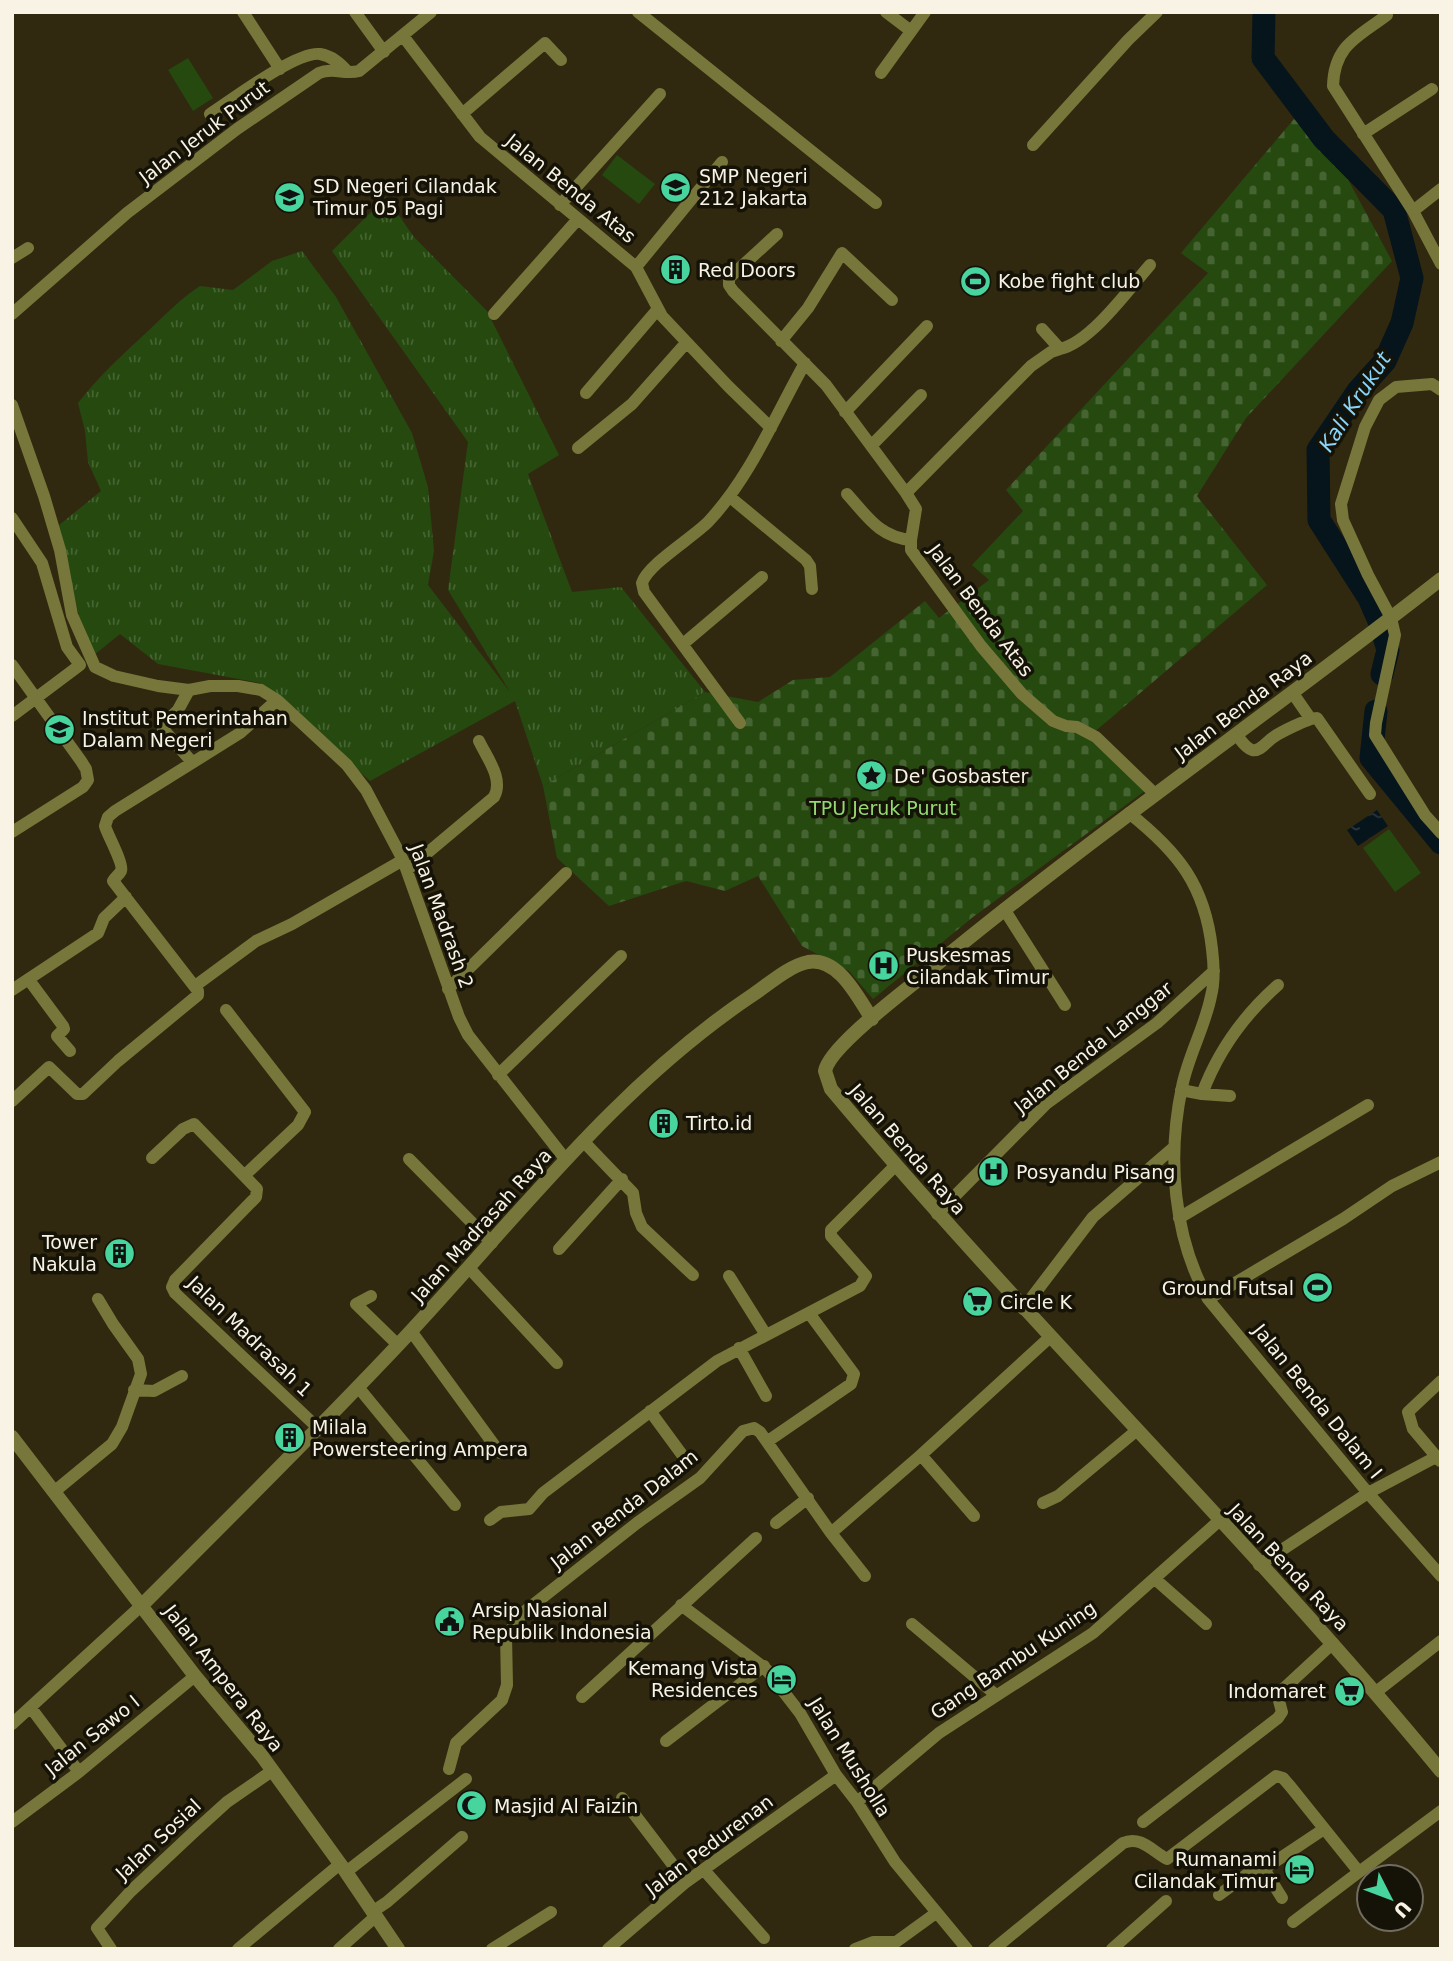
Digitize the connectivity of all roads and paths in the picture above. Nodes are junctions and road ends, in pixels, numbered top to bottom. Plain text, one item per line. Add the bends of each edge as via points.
1 (243, 12) edge
2 (355, 12) edge
3 (638, 12) edge
4 (886, 12) edge
5 (925, 12) edge
6 (1157, 12) edge
7 (430, 13) edge
8 (1387, 15) dead end
9 (911, 31) junction
10 (403, 36) junction
11 (384, 52) junction
12 (561, 60) dead end
13 (279, 69) junction
14 (348, 72) junction
15 (881, 73) dead end
16 (1432, 89) dead end
17 (660, 94) dead end
18 (210, 114) dead end
19 (462, 114) junction
20 (1363, 134) junction
21 (1033, 145) dead end
22 (722, 162) dead end
23 (1441, 189) edge
24 (876, 203) dead end
25 (560, 205) junction
26 (1413, 211) junction
27 (578, 219) junction
28 (777, 234) dead end
29 (28, 248) dead end
30 (12, 258) edge
31 (1441, 264) edge
32 (1150, 265) dead end
33 (636, 267) junction
34 (892, 300) dead end
35 (658, 309) junction
36 (13, 313) edge
37 (494, 314) dead end
38 (927, 326) dead end
39 (1042, 328) dead end
40 (781, 341) junction
41 (686, 343) junction
42 (1060, 349) junction
43 (805, 363) junction
44 (1439, 388) edge
45 (586, 393) dead end
46 (922, 395) dead end
47 (12, 405) edge
48 (845, 412) junction
49 (771, 428) junction
50 (871, 446) junction
51 (578, 448) dead end
52 (906, 493) junction
53 (847, 494) dead end
54 (730, 496) junction
55 (12, 518) edge
56 (911, 540) junction
57 (762, 577) dead end
58 (1441, 579) edge
59 (812, 589) dead end
60 (1389, 620) junction
61 (683, 644) junction
62 (12, 665) edge
63 (189, 690) junction
64 (1292, 692) junction
65 (37, 698) junction
66 (277, 700) junction
67 (12, 716) edge
68 (1310, 718) junction
69 (740, 723) dead end
70 (1236, 734) junction
71 (478, 741) dead end
72 (192, 762) junction
73 (1155, 794) junction
74 (1370, 794) dead end
75 (1129, 813) junction
76 (12, 832) edge
77 (1441, 833) edge
78 (405, 865) junction
79 (566, 873) dead end
80 (126, 897) junction
81 (1004, 909) junction
82 (621, 956) dead end
83 (1214, 971) junction
84 (29, 980) junction
85 (1278, 985) dead end
86 (195, 986) junction
87 (448, 989) junction
88 (12, 990) edge
89 (1065, 1005) dead end
90 (226, 1010) dead end
91 (872, 1018) junction
92 (70, 1051) dead end
93 (498, 1075) junction
94 (1181, 1090) junction
95 (1202, 1094) junction
96 (1230, 1097) dead end
97 (12, 1101) edge
98 (1368, 1105) dead end
99 (584, 1142) junction
100 (1173, 1149) junction
101 (152, 1158) dead end
102 (408, 1159) dead end
103 (566, 1160) junction
104 (1441, 1162) edge
105 (895, 1166) junction
106 (245, 1175) junction
107 (622, 1179) junction
108 (937, 1214) junction
109 (1179, 1218) junction
110 (492, 1242) junction
111 (559, 1249) dead end
112 (469, 1268) junction
113 (693, 1275) dead end
114 (729, 1276) dead end
115 (371, 1296) dead end
116 (98, 1299) dead end
117 (1208, 1299) junction
118 (1023, 1309) junction
119 (808, 1313) junction
120 (411, 1331) junction
121 (766, 1335) junction
122 (1049, 1338) junction
123 (398, 1345) junction
124 (742, 1347) junction
125 (557, 1363) dead end
126 (182, 1376) dead end
127 (1441, 1381) edge
128 (358, 1387) junction
129 (134, 1390) junction
130 (766, 1396) dead end
131 (650, 1411) junction
132 (319, 1429) junction
133 (1136, 1431) junction
134 (12, 1437) edge
135 (768, 1441) junction
136 (500, 1452) dead end
137 (921, 1455) junction
138 (683, 1457) dead end
139 (1439, 1460) edge
140 (56, 1493) junction
141 (1368, 1493) junction
142 (808, 1498) junction
143 (1043, 1503) dead end
144 (455, 1506) dead end
145 (974, 1516) dead end
146 (490, 1520) dead end
147 (1220, 1520) junction
148 (776, 1523) dead end
149 (831, 1533) junction
150 (756, 1538) dead end
151 (1259, 1565) junction
152 (865, 1576) dead end
153 (1441, 1576) edge
154 (1155, 1579) junction
155 (142, 1605) junction
156 (681, 1605) junction
157 (912, 1624) dead end
158 (1206, 1624) dead end
159 (1441, 1641) edge
160 (1333, 1643) junction
161 (764, 1667) junction
162 (195, 1676) junction
163 (1376, 1692) junction
164 (996, 1695) junction
165 (582, 1697) dead end
166 (31, 1708) junction
167 (12, 1724) edge
168 (666, 1741) dead end
169 (449, 1769) dead end
170 (272, 1771) junction
171 (1441, 1771) edge
172 (79, 1772) junction
173 (836, 1775) junction
174 (466, 1779) dead end
175 (622, 1798) dead end
176 (857, 1802) junction
177 (1441, 1811) edge
178 (12, 1822) edge
179 (1143, 1822) dead end
180 (1324, 1829) junction
181 (462, 1837) dead end
182 (1371, 1863) edge
183 (1355, 1867) edge
184 (343, 1868) junction
185 (1264, 1869) junction
186 (704, 1870) junction
187 (1355, 1875) edge
188 (687, 1882) junction
189 (1219, 1895) dead end
190 (1282, 1898) dead end
191 (1166, 1901) dead end
192 (551, 1912) dead end
193 (936, 1913) junction
194 (374, 1914) junction
195 (1293, 1922) dead end
196 (621, 1938) junction
197 (764, 1938) dead end
198 (111, 1949) edge
199 (238, 1949) edge
200 (339, 1949) edge
201 (398, 1949) edge
202 (492, 1949) edge
203 (608, 1949) edge
204 (630, 1949) edge
205 (855, 1949) edge
206 (967, 1949) edge
207 (994, 1949) edge
208 (1112, 1949) edge

1 - 13 street
2 - 11 street
3 - 24 street
4 - 9 street
5 - 9 street
6 - 21 street
7 - 10 street, Jalan Jeruk Purut
8 - 20 street via 1338,57 1334,90
9 - 15 street
10 - 11 street, Jalan Jeruk Purut
10 - 19 street, Jalan Benda Atas
11 - 14 street, Jalan Jeruk Purut via 362,69
12 - 19 street via 545,43
13 - 14 street via 321,54
13 - 18 street
14 - 36 street, Jalan Jeruk Purut via 318,73 237,129 127,213
16 - 20 street
17 - 25 street
19 - 25 street, Jalan Benda Atas via 487,145
20 - 26 street
22 - 33 street
23 - 26 street
25 - 27 street, Jalan Benda Atas
26 - 31 street
27 - 33 street, Jalan Benda Atas
27 - 37 street
28 - 40 street, Jalan Benda Atas via 728,281
29 - 30 street
32 - 42 street via 1087,334
33 - 35 street, Jalan Benda Atas
34 - 40 street via 842,253
35 - 41 street, Jalan Benda Atas
35 - 45 street
38 - 48 street
39 - 42 street
40 - 43 street, Jalan Benda Atas
41 - 49 street, Jalan Benda Atas
41 - 51 street via 632,404
42 - 52 street via 1031,366
43 - 48 street, Jalan Benda Atas
43 - 49 street
44 - 60 street via 1432,384 1396,387 1384,395 1362,436 1341,504 1343,520
46 - 50 street
47 - 63 street, Jalan Madrash 2 via 60,550 72,615 95,667 114,676
48 - 50 street, Jalan Benda Atas
49 - 54 street
50 - 52 street, Jalan Benda Atas
52 - 56 street, Jalan Benda Atas via 916,509
53 - 56 street via 882,531
54 - 59 street via 806,560
54 - 61 street via 709,522 644,577 644,592
55 - 65 street via 42,563 67,647 80,665
56 - 73 street, Jalan Benda Atas via 911,550 922,566 1022,694 1053,721 1096,737
57 - 61 street
58 - 60 street, Jalan Benda Raya
60 - 64 street, Jalan Benda Raya
60 - 77 street via 1394,644 1375,735
61 - 69 street
62 - 65 street
63 - 66 street, Jalan Madrash 2 via 253,687
63 - 72 street via 163,730
64 - 68 street
64 - 70 street, Jalan Benda Raya
65 - 67 street
65 - 76 street via 86,769 88,780
66 - 72 street via 248,727
66 - 78 street, Jalan Madrash 2 via 359,778
68 - 70 street via 1258,750 1245,746
68 - 74 street via 1321,721
70 - 73 street, Jalan Benda Raya
71 - 78 street via 497,779 494,797
72 - 80 street via 115,811 105,823 121,862 121,871 113,880
73 - 75 street, Jalan Benda Raya
75 - 81 street, Jalan Benda Raya
75 - 83 street, Jalan Benda Dalam I via 1180,859 1199,892
78 - 86 street via 256,942
78 - 87 street, Jalan Madrash 2
79 - 87 street
80 - 84 street via 104,918 99,931
80 - 86 street
81 - 89 street
81 - 91 street, Jalan Benda Raya
82 - 93 street
83 - 94 street, Jalan Benda Dalam I via 1211,998
83 - 108 street, Jalan Benda Langgar via 1157,1024 1046,1104
84 - 88 street
84 - 92 street via 64,1028 57,1036
85 - 95 street via 1233,1035
86 - 97 street via 197,996 83,1094 76,1094 49,1067
87 - 93 street, Jalan Madrash 2 via 468,1035
90 - 106 street via 304,1112 298,1125
91 - 99 street, Jalan Madrasah Raya via 833,969 817,962 799,965 711,1022 654,1071
91 - 105 street, Jalan Benda Raya via 831,1057 826,1076 831,1089
93 - 103 street, Jalan Madrash 2
94 - 95 street
94 - 100 street, Jalan Benda Dalam I
95 - 96 street
98 - 109 street
99 - 103 street, Jalan Madrasah Raya
99 - 107 street
100 - 109 street, Jalan Benda Dalam I
100 - 118 street via 1093,1217
101 - 106 street via 194,1124
102 - 110 street
103 - 110 street, Jalan Madrasah Raya
104 - 117 street via 1392,1186
105 - 108 street, Jalan Benda Raya
105 - 119 street via 831,1230 865,1279
106 - 132 street, Jalan Madrasah 1 via 257,1189 256,1197 172,1287
107 - 111 street
107 - 113 street via 633,1193 642,1227
108 - 118 street, Jalan Benda Raya
109 - 117 street, Jalan Benda Dalam I
110 - 112 street, Jalan Madrasah Raya
112 - 120 street, Jalan Madrasah Raya
112 - 125 street
114 - 121 street
115 - 123 street via 352,1304
116 - 129 street via 140,1364
117 - 141 street, Jalan Benda Dalam I
118 - 122 street, Jalan Benda Raya
119 - 121 street
119 - 135 street via 854,1380
120 - 123 street, Jalan Madrasah Raya
120 - 136 street
121 - 124 street
122 - 133 street, Jalan Benda Raya
122 - 137 street
123 - 128 street, Jalan Madrasah Raya
124 - 130 street
124 - 131 street via 707,1367
126 - 129 street via 154,1391
127 - 139 street via 1408,1416
128 - 132 street, Jalan Madrasah Raya
128 - 144 street
129 - 140 street via 112,1444
131 - 138 street
131 - 146 street via 543,1493 529,1509 501,1512
132 - 155 street, Jalan Madrasah Raya
133 - 143 street via 1058,1496
133 - 147 street, Jalan Benda Raya
134 - 140 street, Jalan Ampera Raya
135 - 142 street
135 - 169 street, Jalan Benda Dalam via 757,1429 743,1431 700,1478 524,1612 506,1636 507,1685 502,1700 456,1743
137 - 145 street
137 - 149 street
139 - 141 street
140 - 155 street, Jalan Ampera Raya
141 - 151 street
141 - 153 street, Jalan Benda Dalam I
142 - 148 street
142 - 149 street
147 - 151 street, Jalan Benda Raya
147 - 154 street, Gang Bambu Kuning
149 - 152 street
150 - 156 street
151 - 160 street, Jalan Benda Raya
154 - 158 street
154 - 164 street, Gang Bambu Kuning via 1071,1649
155 - 162 street, Jalan Ampera Raya
155 - 166 street
156 - 161 street, Jalan Musholla
156 - 165 street
157 - 164 street
159 - 163 street
160 - 163 street, Jalan Benda Raya
160 - 179 street via 1280,1692 1282,1713 1278,1718
161 - 168 street
161 - 173 street, Jalan Musholla via 800,1713
162 - 170 street, Jalan Ampera Raya
162 - 172 street, Jalan Sawo I
163 - 171 street, Jalan Benda Raya
164 - 176 street, Gang Bambu Kuning via 926,1743
166 - 167 street
166 - 172 street
170 - 184 street, Jalan Ampera Raya
170 - 198 street, Jalan Sosial via 227,1802 123,1899 97,1928
172 - 178 street, Jalan Sawo I
173 - 176 street, Jalan Musholla
173 - 186 street, Jalan Pedurenan
174 - 184 street
175 - 188 street
176 - 193 street, Jalan Musholla via 895,1862
177 - 182 street
180 - 183 street
180 - 185 street
180 - 207 street via 1283,1778 1276,1776 1167,1859 1138,1840 1124,1843
181 - 194 street
184 - 194 street, Jalan Ampera Raya
184 - 199 street
185 - 189 street via 1246,1875
185 - 190 street
186 - 188 street, Jalan Pedurenan
186 - 197 street
187 - 195 street
188 - 196 street, Jalan Pedurenan
191 - 208 street
192 - 202 street
193 - 205 street via 896,1942 873,1942
193 - 206 street, Jalan Musholla
194 - 200 street
194 - 201 street, Jalan Ampera Raya
196 - 203 street, Jalan Pedurenan
196 - 204 street

